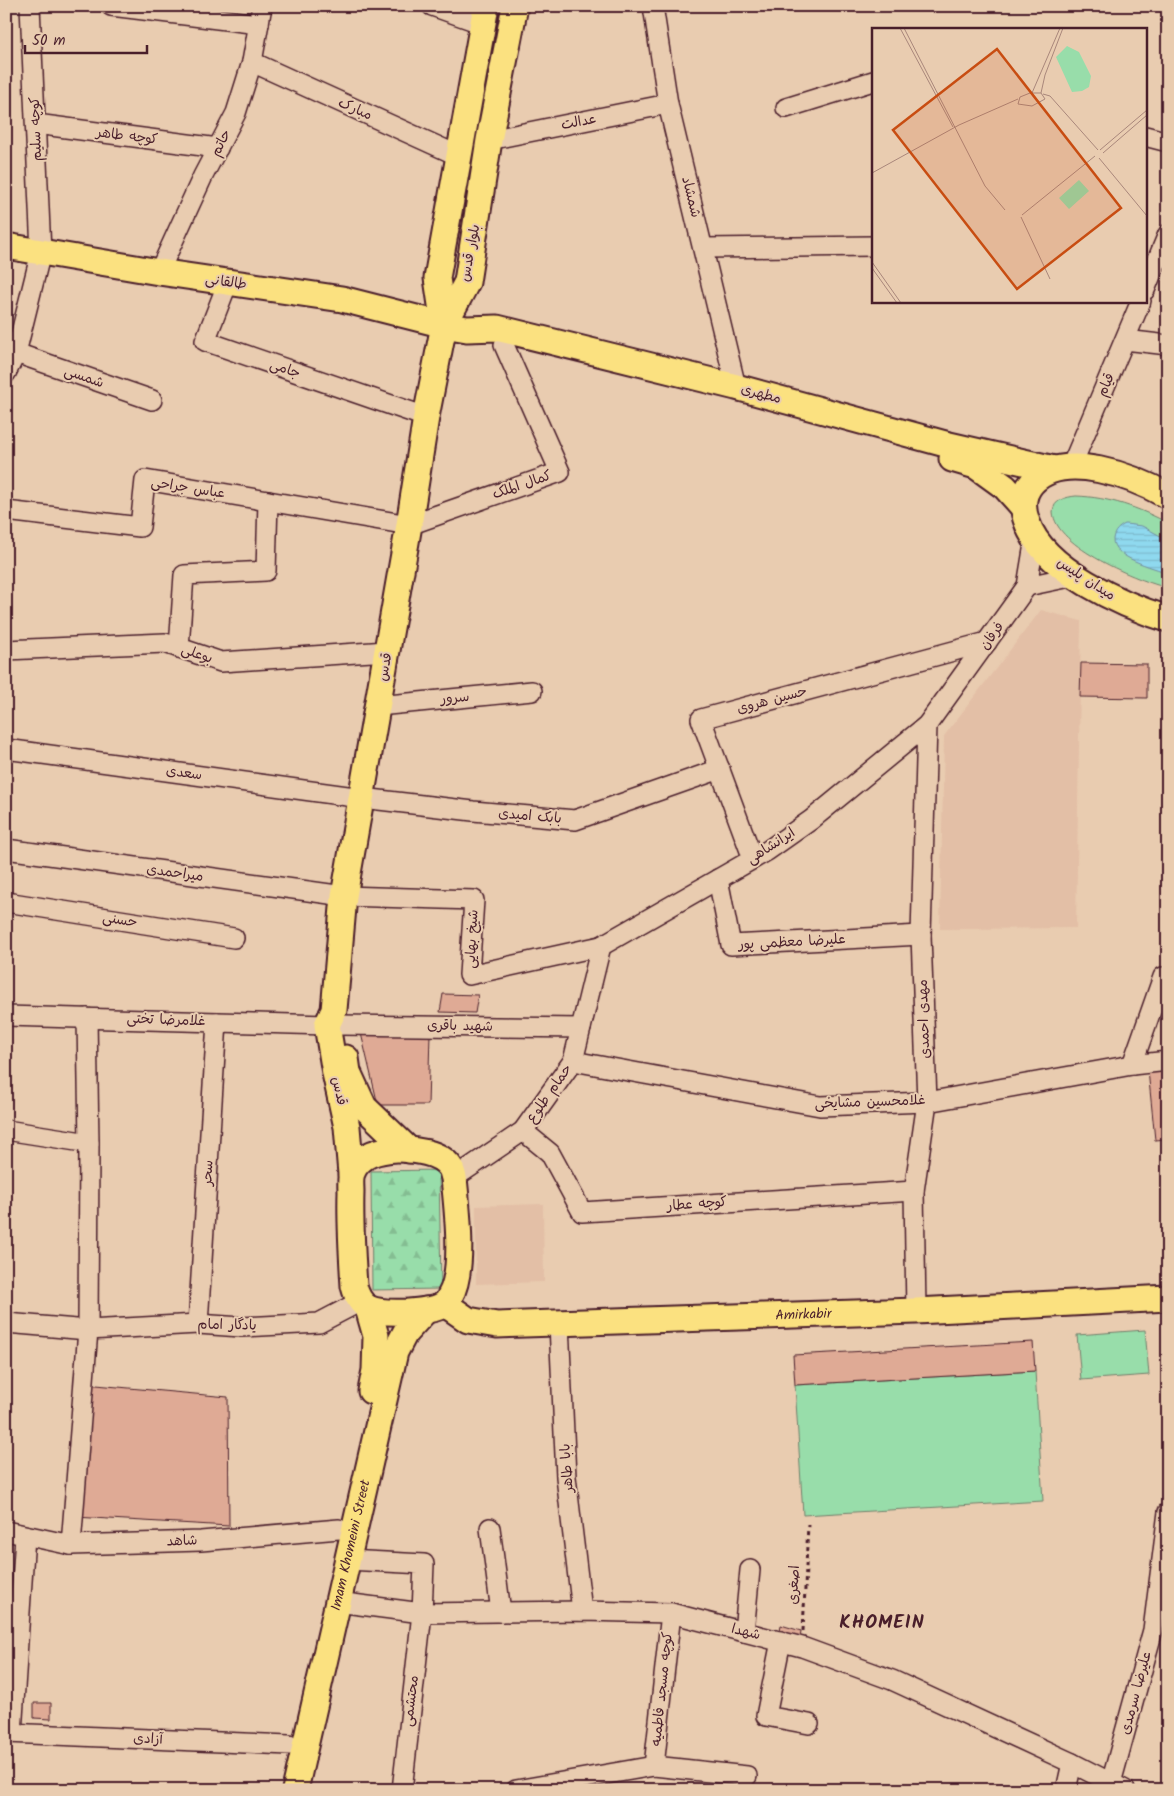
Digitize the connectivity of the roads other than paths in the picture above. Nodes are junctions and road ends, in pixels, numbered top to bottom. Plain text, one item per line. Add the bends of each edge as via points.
1 (30, 6) edge
2 (111, 6) edge
3 (432, 6) edge
4 (515, 6) edge
5 (653, 6) edge
6 (260, 15) edge
7 (485, 15) edge
8 (252, 62) junction
9 (872, 82) edge
10 (668, 104) junction
11 (786, 108) dead end
12 (36, 124) junction
13 (1146, 136) edge
14 (489, 140) junction
15 (1168, 142) edge
16 (218, 148) junction
17 (459, 156) junction
18 (1168, 234) edge
19 (6, 246) edge
20 (872, 246) edge
21 (704, 248) junction
22 (41, 252) junction
23 (159, 272) junction
24 (228, 282) junction
25 (1146, 288) edge
26 (1141, 302) edge
27 (456, 327) junction
28 (1125, 340) junction
29 (504, 345) junction
30 (1168, 345) edge
31 (16, 353) junction
32 (6, 373) edge
33 (737, 395) junction
34 (152, 400) dead end
35 (426, 417) junction
36 (1062, 468) junction
37 (1168, 496) edge
38 (268, 500) junction
39 (1023, 507) junction
40 (6, 511) edge
41 (410, 525) junction
42 (1035, 538) junction
43 (1075, 576) junction
44 (1027, 586) junction
45 (1168, 619) edge
46 (987, 642) junction
47 (179, 648) junction
48 (6, 650) edge
49 (387, 652) junction
50 (532, 691) dead end
51 (378, 706) junction
52 (927, 725) junction
53 (6, 749) edge
54 (720, 769) junction
55 (362, 798) junction
56 (6, 849) edge
57 (753, 859) junction
58 (718, 879) junction
59 (344, 896) junction
60 (6, 902) edge
61 (921, 935) junction
62 (234, 938) dead end
63 (601, 946) junction
64 (1163, 977) dead end
65 (6, 1016) edge
66 (87, 1018) junction
67 (333, 1020) junction
68 (217, 1022) junction
69 (581, 1028) junction
70 (573, 1061) junction
71 (1168, 1061) edge
72 (1132, 1064) junction
73 (927, 1102) junction
74 (6, 1130) edge
75 (523, 1131) junction
76 (89, 1143) junction
77 (409, 1150) junction
78 (351, 1174) junction
79 (454, 1178) junction
80 (914, 1191) junction
81 (1168, 1298) edge
82 (364, 1304) junction
83 (435, 1307) junction
84 (916, 1311) junction
85 (6, 1323) edge
86 (198, 1324) junction
87 (559, 1324) junction
88 (88, 1330) junction
89 (1168, 1512) edge
90 (490, 1528) dead end
91 (339, 1530) junction
92 (6, 1531) edge
93 (25, 1536) junction
94 (71, 1545) junction
95 (1165, 1556) edge
96 (347, 1560) junction
97 (750, 1570) dead end
98 (337, 1602) junction
99 (582, 1611) junction
100 (500, 1612) junction
101 (422, 1613) junction
102 (671, 1613) junction
103 (744, 1632) junction
104 (781, 1641) junction
105 (809, 1724) dead end
106 (9, 1733) edge
107 (289, 1744) junction
108 (1072, 1763) junction
109 (654, 1766) junction
110 (747, 1776) dead end
111 (1118, 1786) edge
112 (519, 1789) edge
113 (280, 1790) edge
114 (295, 1790) edge
115 (402, 1790) edge
116 (1066, 1790) edge

1 - 12 street, کوچه سلیم
2 - 6 street
3 - 7 street
4 - 14 main road, بلوار قدس
5 - 10 street, شمشاد
6 - 8 street, حاتم
7 - 17 main road, بلوار قدس
8 - 16 street, حاتم via 236,113
8 - 17 street, مبارک
9 - 11 street
10 - 14 street, عدالت
10 - 21 street, شمشاد
12 - 16 street, کوچه طاهر
12 - 22 street, کوچه سلیم
13 - 15 street
14 - 27 main road, بلوار قدس
16 - 23 street, حاتم
17 - 27 main road, بلوار قدس via 437,278
18 - 25 street
19 - 22 main road, طالقانی
20 - 21 street
21 - 33 street, شمشاد
22 - 23 main road, طالقانی
22 - 31 street, کوچه سلیم
23 - 24 main road, طالقانی
24 - 27 main road, طالقانی via 342,299
24 - 35 street, جامی via 204,342
26 - 28 street, قیام
27 - 29 main road, مطهری
27 - 33 main road, مطهری via 497,328
27 - 35 main road, قدس
28 - 30 street
28 - 36 street, قیام
29 - 33 main road, مطهری
29 - 41 street, کمال الملک via 560,472
31 - 32 street, کوچه سلیم
31 - 34 street, شمسی
33 - 36 main road, مطهری
33 - 39 main road, مطهری via 976,466 1005,487
35 - 41 main road, قدس
36 - 37 main road via 1088,468 1119,475
36 - 39 main road via 1039,476 1026,489
38 - 40 street, عباس جراحی via 145,480 140,527
38 - 41 street, عباس جراحی
38 - 47 street via 266,571 184,575
39 - 42 main road, میدان پلیس
41 - 49 main road, قدس
42 - 43 main road, میدان پلیس via 1047,553
42 - 44 street, فرفان
43 - 44 street
43 - 45 main road, میدان پلیس via 1112,598
44 - 46 street, فرفان
46 - 52 street, فرفان
46 - 54 street, حسین هروی via 701,719
47 - 48 street, بوعلی via 165,643
47 - 49 street, بوعلی via 221,662
49 - 51 main road, قدس
50 - 51 street, سرور
51 - 55 main road, قدس
52 - 57 street, ایرانشاهی via 811,820
52 - 61 street, مهدی احمدی
53 - 55 street, سعدی
54 - 55 street, بابک امیدی via 575,820
54 - 57 street, حسین هروی
55 - 59 main road, قدس
56 - 59 street, میراحمدی
57 - 58 street, ایرانشاهی
58 - 61 street, علیرضا معظمی پور via 731,945
58 - 63 street, ایرانشاهی
59 - 63 street, شیخ بهایی via 474,900 468,975
59 - 67 main road, قدس
60 - 62 street, حسنی
61 - 73 street, مهدی احمدی
63 - 69 street, حمام طلوع
64 - 72 street
65 - 66 street, غلامرضا تختی
66 - 68 street, غلامرضا تختی
66 - 76 street
67 - 68 street, غلامرضا تختی
67 - 69 street, شهید باقری
67 - 77 main road, قدس via 348,1072 364,1107
67 - 78 main road, قدس via 335,1073
68 - 86 street, سحر
69 - 70 street, حمام طلوع
70 - 73 street, غلامحسین مشایخی via 820,1106
70 - 75 street, حمام طلوع
71 - 72 street, غلامحسین مشایخی
72 - 73 street, غلامحسین مشایخی
73 - 80 street, مهدی احمدی
74 - 76 street
75 - 79 street, حمام طلوع
75 - 80 street, کوچه عطار via 550,1153 582,1212
76 - 88 street
77 - 78 main road via 371,1153 360,1160
77 - 79 main road via 441,1159 450,1166
78 - 82 main road via 354,1286
79 - 83 main road via 459,1263 456,1284 451,1295
80 - 84 street, مهدی احمدی
81 - 84 main road, Amirkabir
82 - 83 main road via 385,1312
82 - 86 street, یادگار امام via 319,1323 240,1327
82 - 91 main road, Imam Khomeini Street via 376,1336 375,1370 356,1466
83 - 87 main road, Amirkabir via 468,1320 498,1325
83 - 96 main road, Imam Khomeini Street via 405,1333 395,1352
84 - 87 main road, Amirkabir
85 - 88 street, یادگار امام
86 - 88 street, یادگار امام
87 - 99 street, بابا طاهر via 566,1477
88 - 94 street
89 - 95 street, علیرضا سرمدی
90 - 100 street
91 - 94 street, شاهد via 201,1541
91 - 107 main road, Imam Khomeini Street
92 - 93 street, شاهد
93 - 94 street, شاهد
93 - 106 street
95 - 111 street, علیرضا سرمدی via 1153,1630
96 - 98 main road, Imam Khomeini Street
96 - 101 street, محتشمی via 424,1564
97 - 103 street
98 - 101 street, شهدا
98 - 114 main road, Imam Khomeini Street
99 - 100 street, شهدا
99 - 102 street, شهدا
100 - 101 street, شهدا
101 - 115 street, محتشمی
102 - 103 street, شهدا
102 - 109 street, کوچه مسجد فاطمیه
103 - 104 street, شهدا
104 - 105 street via 766,1716
104 - 108 street, شهدا via 892,1680
106 - 107 street, آزادی
107 - 113 main road, Imam Khomeini Street
108 - 111 street, شهدا
108 - 116 street
109 - 110 street
109 - 112 street

